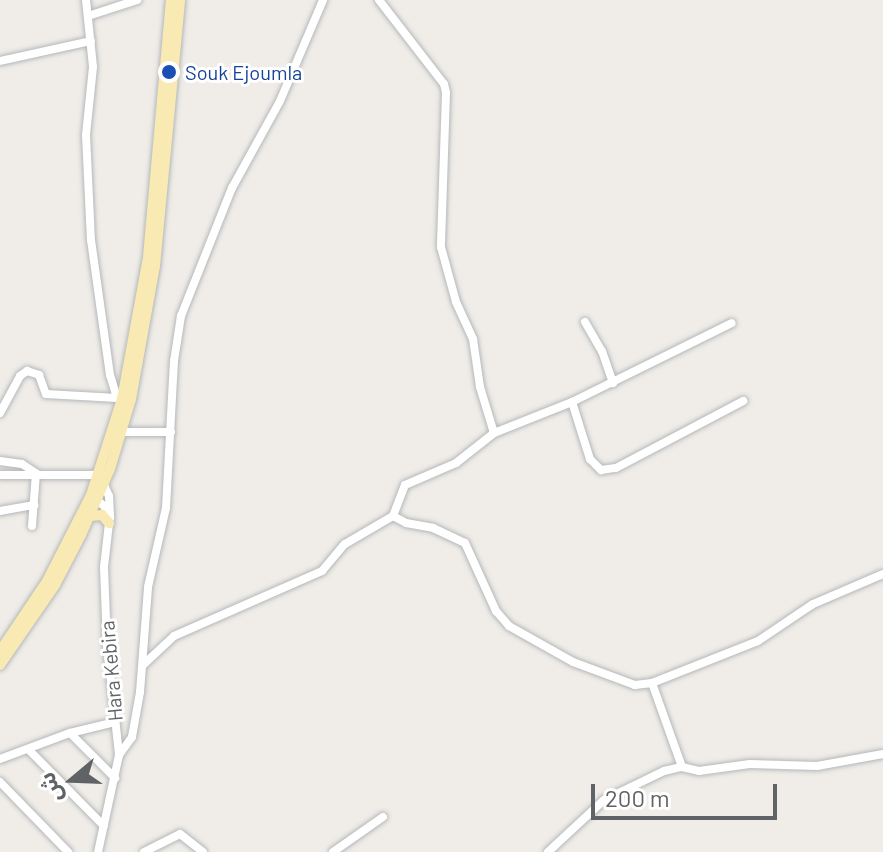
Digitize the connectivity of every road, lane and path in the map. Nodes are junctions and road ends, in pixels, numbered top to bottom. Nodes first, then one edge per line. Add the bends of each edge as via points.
1 (86, 0) edge
2 (137, 0) edge
3 (171, 0) edge
4 (180, 0) edge
5 (323, 0) edge
6 (379, 0) edge
7 (88, 16) junction
8 (91, 41) junction
9 (0, 61) edge
10 (155, 224) junction
11 (585, 322) dead end
12 (732, 323) dead end
13 (613, 383) junction
14 (124, 399) junction
15 (743, 401) dead end
16 (572, 402) junction
17 (0, 413) edge
18 (122, 432) junction
19 (171, 432) junction
20 (494, 433) junction
21 (0, 461) edge
22 (36, 473) junction
23 (0, 475) edge
24 (101, 482) junction
25 (95, 497) junction
26 (34, 505) junction
27 (0, 511) edge
28 (90, 516) junction
29 (393, 516) junction
30 (109, 523) junction
31 (32, 526) dead end
32 (883, 574) edge
33 (51, 583) junction
34 (0, 651) edge
35 (0, 665) edge
36 (143, 665) junction
37 (652, 683) junction
38 (115, 722) junction
39 (70, 733) junction
40 (30, 751) junction
41 (119, 755) junction
42 (882, 756) edge
43 (0, 759) edge
44 (682, 767) junction
45 (115, 778) junction
46 (0, 782) edge
47 (383, 817) dead end
48 (104, 826) junction
49 (68, 852) edge
50 (98, 852) edge
51 (144, 852) edge
52 (203, 852) edge
53 (333, 852) edge
54 (548, 852) edge

1 - 7 street
2 - 7 street
3 - 10 main road
4 - 10 main road
5 - 19 street via 280,101 232,188 181,316
6 - 20 street via 444,84 441,247 473,339
7 - 8 street
8 - 9 street
8 - 14 street via 86,135 90,227 104,338
10 - 14 main road via 145,332
11 - 13 street
12 - 13 street
13 - 16 street
14 - 17 street via 46,394 39,375 27,371
14 - 18 main road
14 - 24 main road
15 - 16 street via 616,468 601,470 590,459
16 - 20 street
18 - 19 street
18 - 24 main road
19 - 36 street via 166,508 148,587
20 - 29 street via 456,463 405,485
21 - 22 street via 22,464
22 - 23 street
22 - 24 street via 86,474
22 - 26 street
24 - 25 main road
24 - 30 street via 111,501
25 - 28 main road
25 - 30 street, Hara Kebira via 108,512
25 - 33 main road
26 - 27 street
26 - 31 street
28 - 30 main road via 102,515
28 - 33 main road
29 - 36 street via 345,544 322,571 174,636
29 - 37 street via 465,543 496,611 519,633 616,680
30 - 38 street, Hara Kebira via 104,579
32 - 37 street via 813,604 758,641
33 - 34 main road
33 - 35 main road
36 - 41 street via 134,730
37 - 44 street
38 - 39 street
38 - 41 street, Hara Kebira
39 - 40 street
39 - 45 street
40 - 43 street
40 - 48 street
41 - 45 street, Hara Kebira
42 - 44 street via 817,766 750,764 699,771
44 - 54 street via 604,800
45 - 48 street, Hara Kebira
46 - 49 street
47 - 53 street
48 - 50 street, Hara Kebira
51 - 52 street via 180,834

